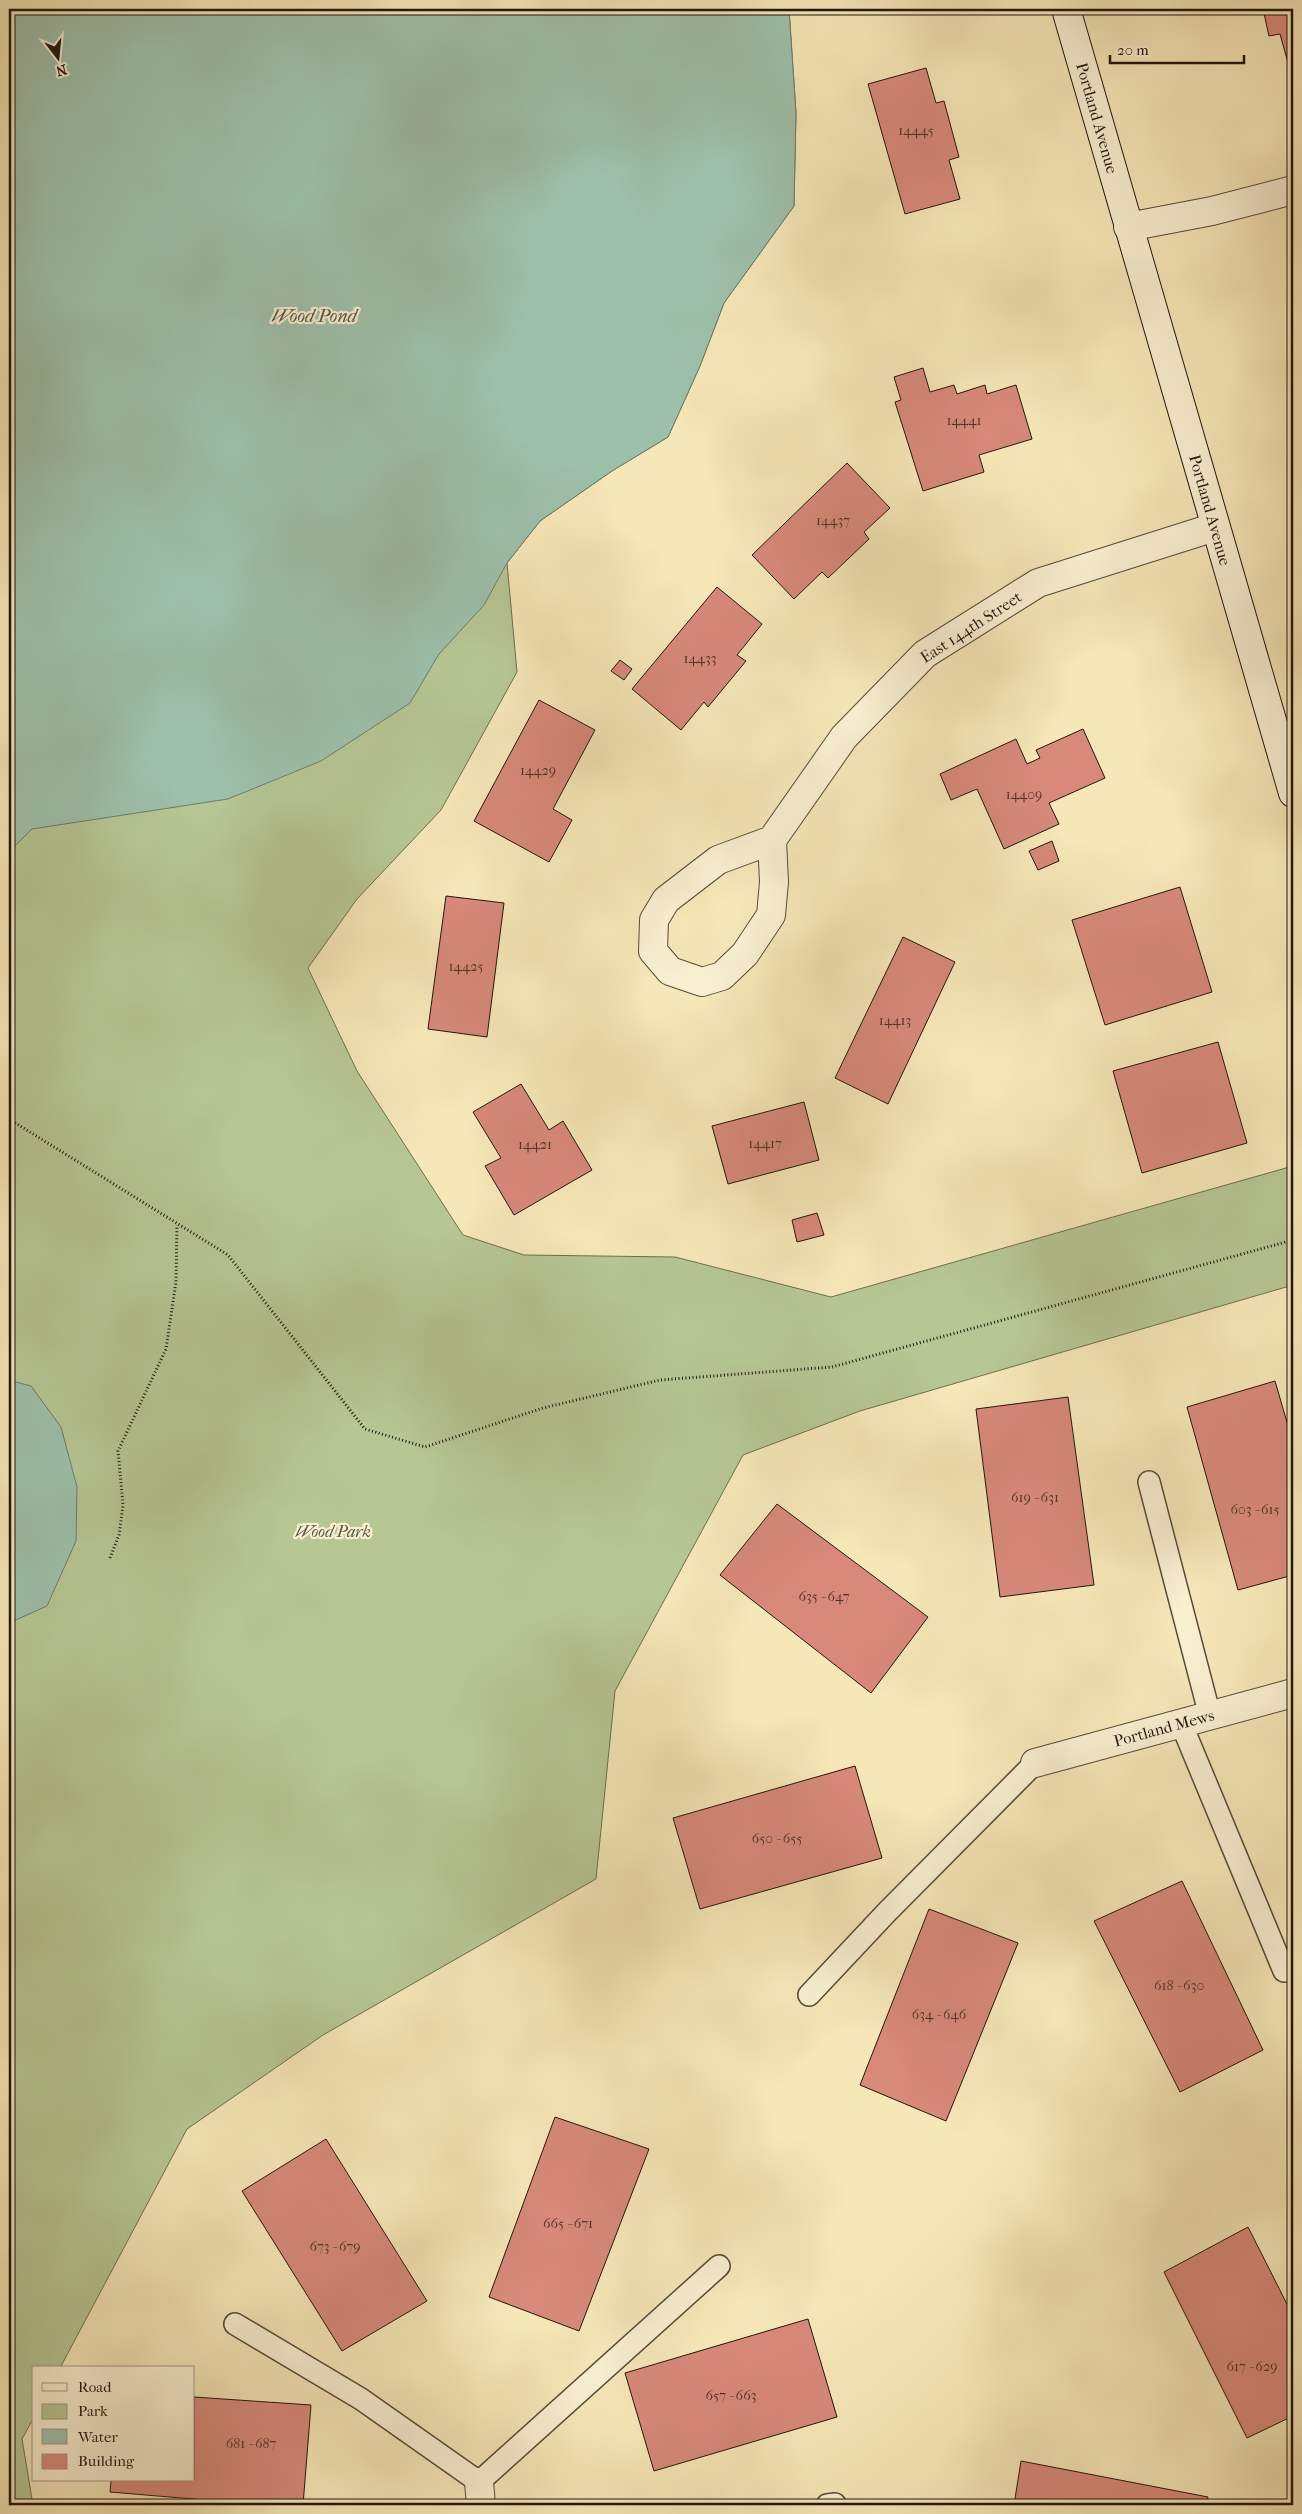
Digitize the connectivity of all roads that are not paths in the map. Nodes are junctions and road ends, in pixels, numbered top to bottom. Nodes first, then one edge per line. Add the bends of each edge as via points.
1 (1066, 9) edge
2 (1293, 190) edge
3 (1128, 227) junction
4 (1214, 527) junction
5 (1293, 794) edge
6 (772, 840) junction
7 (1149, 1482) dead end
8 (1293, 1693) edge
9 (1210, 1716) junction
10 (1181, 1723) junction
11 (1035, 1763) joint
12 (1284, 1971) dead end
13 (809, 1995) dead end
14 (719, 2266) dead end
15 (235, 2324) dead end
16 (480, 2494) edge

1 - 3 street, Portland Avenue
2 - 3 street via 1212,211
3 - 4 street, Portland Avenue
4 - 5 street, Portland Avenue
4 - 6 street, East 144th Street via 1038,583 924,654 844,737
6 - 6 street via 718,860 666,900 654,920 653,950 670,970 702,982 722,976 745,954 771,914 774,882
7 - 9 lane
8 - 9 street, Portland Mews
9 - 10 street, Portland Mews
10 - 11 street, Portland Mews
10 - 12 lane
11 - 13 lane
14 - 16 lane
15 - 16 lane via 361,2399

